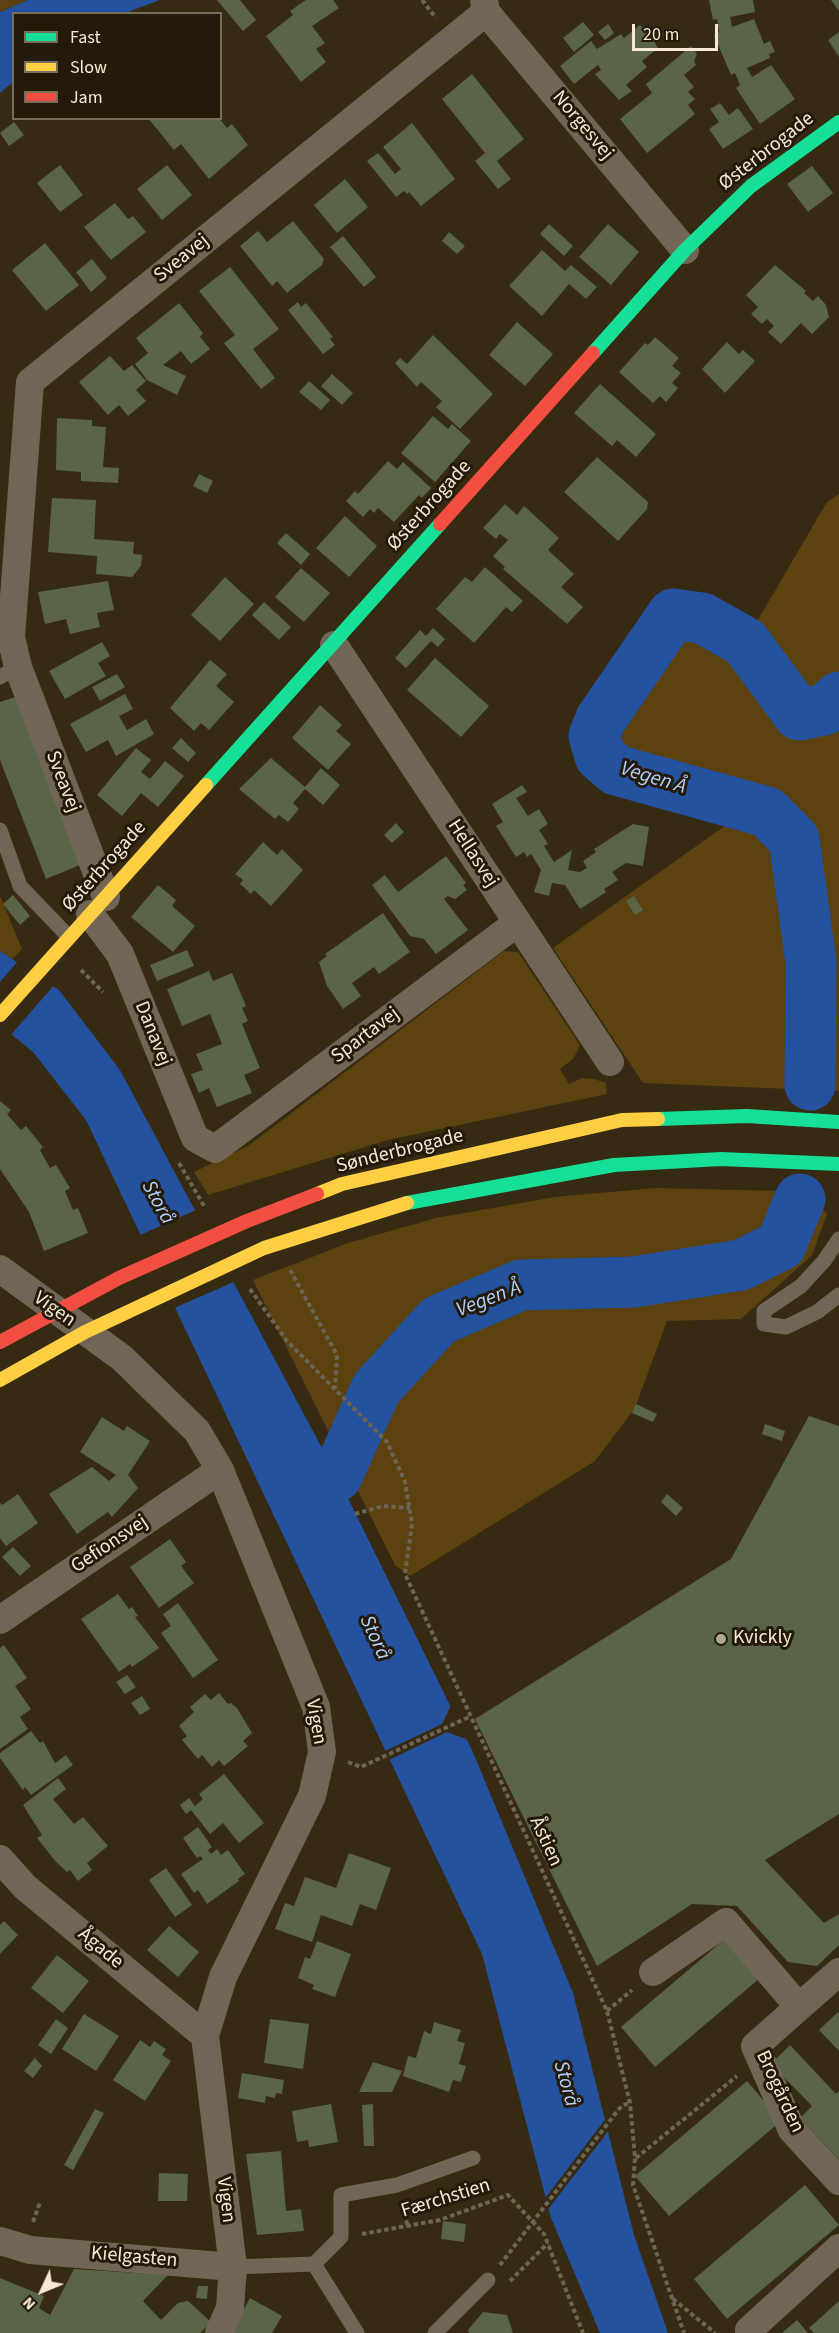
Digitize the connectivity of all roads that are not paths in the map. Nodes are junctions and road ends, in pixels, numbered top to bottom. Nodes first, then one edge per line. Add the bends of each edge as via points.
1 (485, 6) edge
2 (839, 122) edge
3 (685, 250) junction
4 (8, 577) edge
5 (334, 645) junction
6 (9, 672) edge
7 (0, 830) edge
8 (98, 905) junction
9 (517, 923) junction
10 (69, 937) junction
11 (0, 1015) edge
12 (610, 1062) dead end
13 (839, 1122) edge
14 (215, 1149) joint
15 (839, 1164) edge
16 (839, 1239) edge
17 (0, 1269) edge
18 (839, 1295) edge
19 (56, 1311) junction
20 (85, 1332) junction
21 (0, 1342) edge
22 (0, 1380) edge
23 (220, 1470) junction
24 (0, 1620) edge
25 (0, 1858) edge
26 (653, 1972) dead end
27 (839, 1972) edge
28 (799, 2007) junction
29 (205, 2036) junction
30 (474, 2158) dead end
31 (839, 2181) edge
32 (0, 2241) edge
33 (839, 2248) edge
34 (314, 2264) junction
35 (233, 2267) junction
36 (488, 2280) dead end
37 (749, 2330) dead end
38 (219, 2333) edge
39 (357, 2333) edge
40 (435, 2333) edge

1 - 3 street, Norgesvej
1 - 4 street, Sveavej via 30,382
2 - 3 street, Østerbrogade via 751,186
3 - 5 street, Østerbrogade
4 - 6 street, Sveavej
5 - 8 street, Østerbrogade
5 - 9 street, Hellasvej
6 - 8 street, Sveavej
7 - 10 lane, Østerbrogade via 20,886
8 - 10 street, Østerbrogade
8 - 14 street, Danavej via 195,1138
9 - 12 street, Hellasvej
9 - 14 street, Spartavej
10 - 11 street, Østerbrogade
13 - 19 street, Sønderbrogade via 747,1116 622,1120 342,1184 119,1278
15 - 20 street via 721,1159 614,1165 446,1195 332,1224 270,1246
16 - 18 lane via 801,1286 764,1311 764,1324 786,1327 817,1312
17 - 19 street, Vigen
19 - 20 street, Vigen
19 - 21 street, Sønderbrogade
20 - 22 street
20 - 23 street, Vigen via 122,1358 197,1431
23 - 24 street, Gefionsvej
23 - 29 street, Vigen via 316,1707 322,1752 312,1796 222,1977
25 - 29 street, Ågade via 25,1887
26 - 28 street via 726,1922
27 - 28 street, Brogården
28 - 31 street, Brogården via 755,2046 792,2130
29 - 35 street, Vigen
30 - 34 lane via 397,2185 341,2195 341,2237
32 - 35 street, Kielgasten via 30,2250
33 - 37 street
34 - 35 lane
34 - 39 lane
35 - 38 street, Vigen via 230,2308
36 - 40 lane

